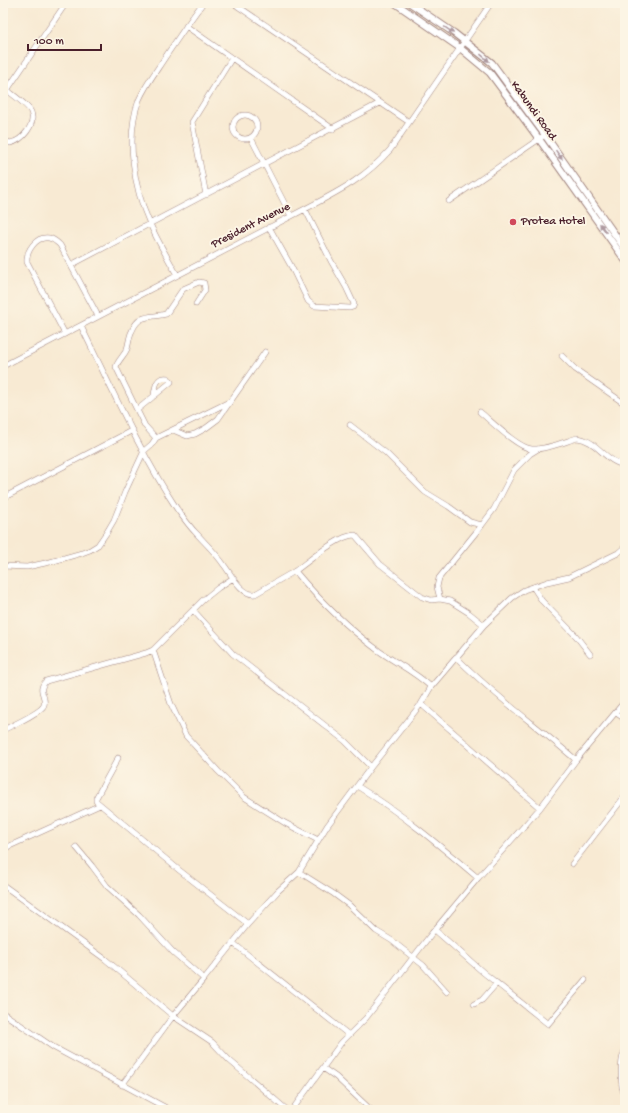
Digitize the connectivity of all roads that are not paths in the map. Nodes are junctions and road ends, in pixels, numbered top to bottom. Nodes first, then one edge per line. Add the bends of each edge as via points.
1 (66, 3) edge
2 (203, 3) edge
3 (233, 3) edge
4 (410, 3) edge
5 (491, 3) edge
6 (398, 4) edge
7 (430, 16) junction
8 (425, 24) junction
9 (186, 26) junction
10 (465, 41) junction
11 (460, 48) junction
12 (232, 58) junction
13 (7, 90) junction
14 (3, 96) edge
15 (380, 104) junction
16 (409, 122) junction
17 (333, 129) junction
18 (542, 137) junction
19 (251, 138) junction
20 (3, 140) edge
21 (265, 164) junction
22 (206, 195) junction
23 (449, 201) dead end
24 (305, 209) junction
25 (292, 216) junction
26 (150, 223) junction
27 (269, 227) junction
28 (625, 249) edge
29 (625, 260) edge
30 (71, 265) junction
31 (177, 275) junction
32 (196, 304) dead end
33 (98, 316) junction
34 (81, 326) junction
35 (65, 334) junction
36 (265, 352) dead end
37 (562, 356) dead end
38 (3, 366) edge
39 (154, 396) dead end
40 (229, 402) junction
41 (625, 404) edge
42 (137, 410) junction
43 (480, 412) dead end
44 (350, 425) dead end
45 (132, 430) junction
46 (173, 430) junction
47 (156, 438) junction
48 (538, 449) junction
49 (144, 451) junction
50 (625, 465) edge
51 (3, 498) edge
52 (482, 525) junction
53 (625, 547) edge
54 (3, 566) edge
55 (295, 571) junction
56 (233, 578) junction
57 (533, 587) junction
58 (440, 599) junction
59 (192, 610) junction
60 (484, 626) junction
61 (153, 650) junction
62 (590, 654) dead end
63 (456, 657) junction
64 (432, 687) junction
65 (625, 701) edge
66 (421, 704) junction
67 (616, 713) junction
68 (625, 719) edge
69 (3, 730) edge
70 (118, 758) dead end
71 (576, 760) junction
72 (371, 767) junction
73 (357, 786) junction
74 (625, 796) edge
75 (100, 805) junction
76 (540, 808) junction
77 (318, 840) junction
78 (76, 847) dead end
79 (3, 848) edge
80 (572, 864) dead end
81 (299, 872) junction
82 (478, 878) junction
83 (3, 885) edge
84 (248, 924) junction
85 (435, 930) junction
86 (233, 943) junction
87 (413, 957) junction
88 (204, 979) junction
89 (585, 980) dead end
90 (497, 983) junction
91 (447, 992) dead end
92 (474, 1004) dead end
93 (3, 1013) edge
94 (173, 1016) junction
95 (349, 1035) junction
96 (625, 1051) edge
97 (323, 1068) junction
98 (122, 1084) junction
99 (624, 1088) edge
100 (625, 1096) edge
101 (170, 1110) edge
102 (288, 1110) edge
103 (292, 1110) edge
104 (371, 1110) edge

1 - 13 street
2 - 9 street
3 - 15 street
4 - 7 street, Kabundi Road
5 - 10 street, President Avenue
6 - 8 street, Kabundi Road
7 - 8 street
7 -> 10 street, Kabundi Road
8 - 11 street, Kabundi Road
9 - 12 street
9 - 26 street via 150,79 134,116 133,161
10 - 11 street, President Avenue
10 -> 18 street, Kabundi Road via 492,63
11 - 16 street, President Avenue
11 - 18 street, Kabundi Road via 490,73
12 - 17 street
12 - 22 street via 192,122
13 - 14 street
13 - 20 street via 31,112 31,123 19,140 10,143
15 - 16 street
15 - 17 street
16 - 24 street, President Avenue via 390,150 373,167 351,184
17 - 21 street
18 - 23 street
18 -> 28 street, Kabundi Road
29 -> 18 street, Kabundi Road
19 - 19 street via 242,138 235,133 234,124 240,117 248,116 255,122 256,131
19 - 21 street
21 - 22 street
21 - 25 street
22 - 26 street
24 - 25 street, President Avenue
24 - 27 street via 346,287 353,307 322,308 308,301
25 - 27 street, President Avenue
26 - 30 street
26 - 31 street
27 - 31 street, President Avenue
30 - 33 street
30 - 35 street via 60,245 50,238 33,245 27,255 29,266
31 - 33 street, President Avenue
32 - 42 street via 205,290 204,284 198,282 183,289 166,314 138,320 131,331 128,348 116,368
33 - 34 street, President Avenue
34 - 35 street, President Avenue
34 - 45 street
35 - 38 street, President Avenue
36 - 40 street
37 - 41 street
39 - 42 street
40 - 46 street
40 - 46 street via 218,419 196,434 187,436
42 - 47 street via 145,426
43 - 48 street via 522,446
44 - 52 street via 386,453 425,492 470,522
45 - 49 street
45 - 51 street
46 - 47 street
47 - 49 street
48 - 50 street via 577,438 583,439 589,441 608,458
48 - 52 street via 514,470 494,509
49 - 54 street via 114,520 98,545 82,553 50,562 27,567
49 - 56 street via 194,531 224,564
52 - 58 street via 439,578 437,587
53 - 57 street via 618,553 569,576
55 - 56 street via 251,595
55 - 58 street via 336,542 355,535 380,564 422,597
55 - 64 street via 354,631
56 - 59 street
57 - 60 street via 512,598
57 - 62 street via 542,601
58 - 60 street via 460,607
59 - 61 street
59 - 72 street via 233,654 345,741
60 - 63 street
61 - 69 street via 46,681 42,688 45,702 42,708
61 - 77 street via 171,704 186,736 244,797
63 - 64 street
63 - 71 street via 497,695
64 - 66 street
65 - 67 street
66 - 72 street
66 - 76 street
67 - 68 street
67 - 71 street
70 - 75 street via 96,798
71 - 76 street
72 - 73 street
73 - 77 street
73 - 82 street via 400,814
74 - 80 street
75 - 79 street
75 - 84 street
76 - 82 street
77 - 81 street
78 - 88 street via 107,886
81 - 84 street
81 - 87 street via 349,905 376,931
82 - 85 street
83 - 94 street via 105,959
84 - 86 street
85 - 87 street
85 - 90 street
86 - 88 street
86 - 95 street
87 - 91 street
87 - 95 street via 366,1018
88 - 94 street
89 - 90 street via 548,1024
90 - 92 street via 482,1000
93 - 98 street via 53,1046
94 - 98 street
94 - 102 street via 212,1042 229,1060
95 - 97 street
96 - 99 street
97 - 103 street
97 - 104 street
98 - 101 street
99 - 100 street

